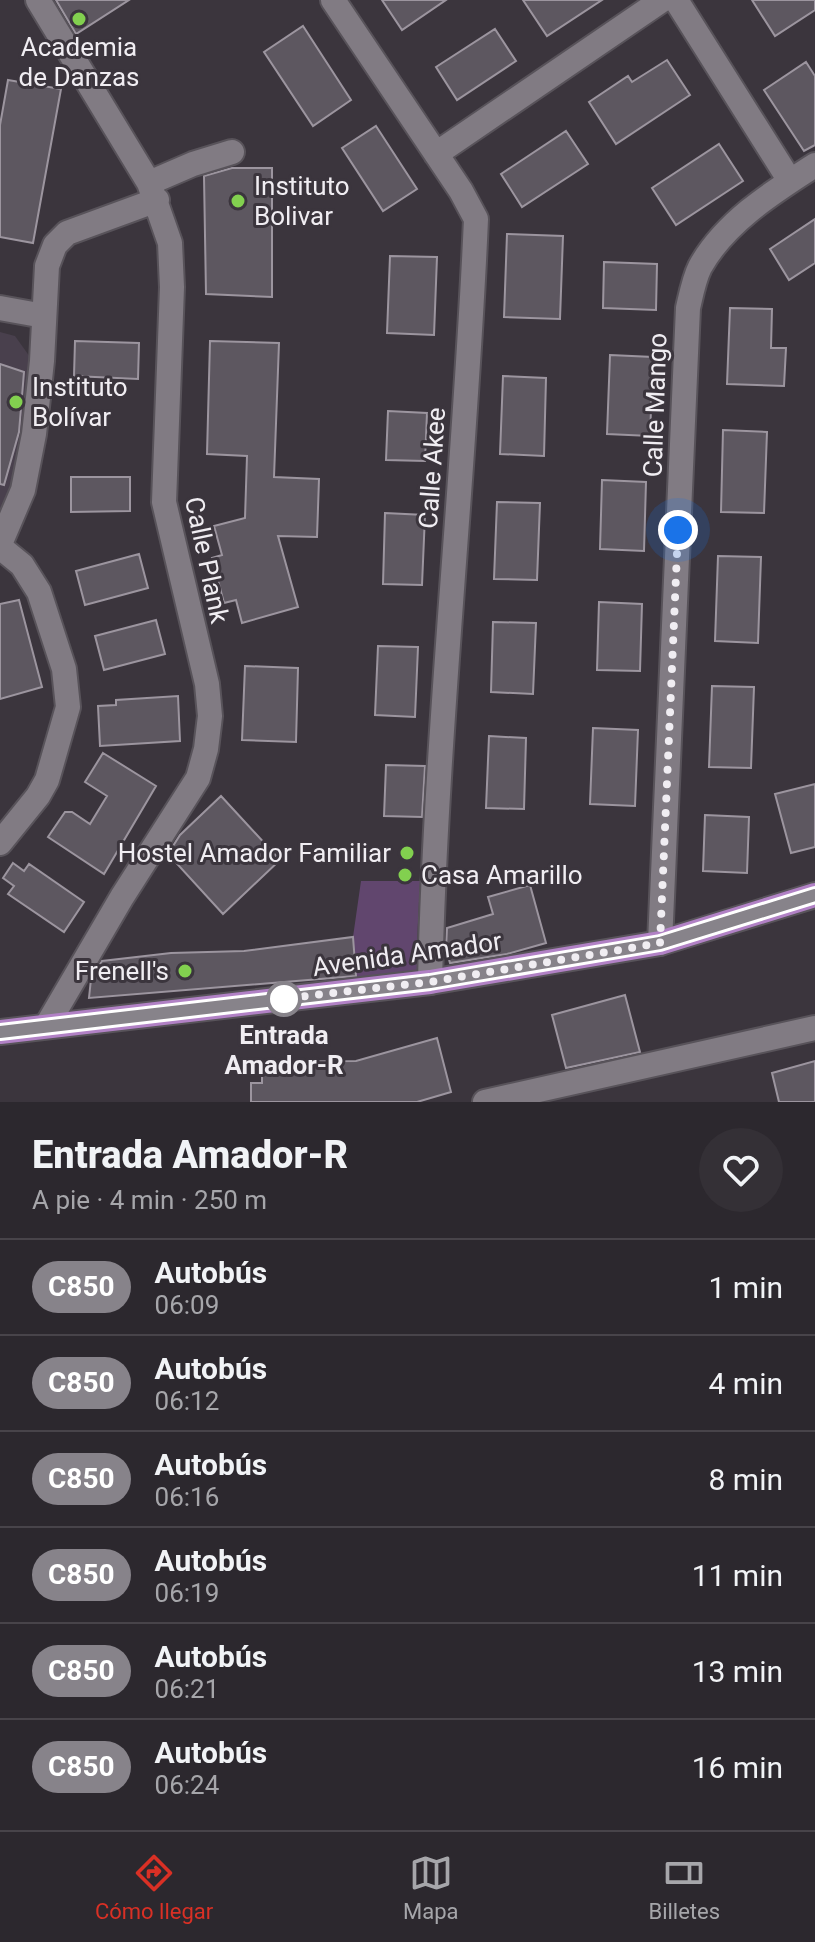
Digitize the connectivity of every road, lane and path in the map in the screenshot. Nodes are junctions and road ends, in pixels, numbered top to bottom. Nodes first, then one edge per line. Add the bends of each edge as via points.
1 (38, 0) edge
2 (333, 0) edge
3 (662, 0) edge
4 (676, 0) edge
5 (232, 152) dead end
6 (436, 154) junction
7 (815, 165) edge
8 (790, 181) junction
9 (153, 192) junction
10 (0, 308) edge
11 (44, 316) junction
12 (0, 546) edge
13 (0, 808) edge
14 (4, 839) edge
15 (815, 895) edge
16 (660, 943) junction
17 (430, 982) junction
18 (47, 1025) junction
19 (815, 1028) edge
20 (0, 1032) edge
21 (485, 1102) edge

1 - 9 street, Calle Plank
2 - 6 street, Calle Akee
3 - 6 street
4 - 8 street
5 - 9 street via 193,164
6 - 17 street, Calle Akee via 476,219
7 - 8 street, Calle Mango
8 - 16 street, Calle Mango via 717,241 699,270 688,308
9 - 11 street via 67,233 55,245 47,266
9 - 18 street, Calle Plank via 170,243 172,287 164,502 207,684 208,738 198,778
10 - 11 street
11 - 12 street via 34,434 23,490
12 - 14 street via 22,565 39,592 68,688 68,707 47,780
13 - 14 street
15 - 16 main road, Avenida Amador
16 - 17 main road, Avenida Amador
17 - 18 main road, Avenida Amador
18 - 20 main road, Avenida Amador
19 - 21 street

